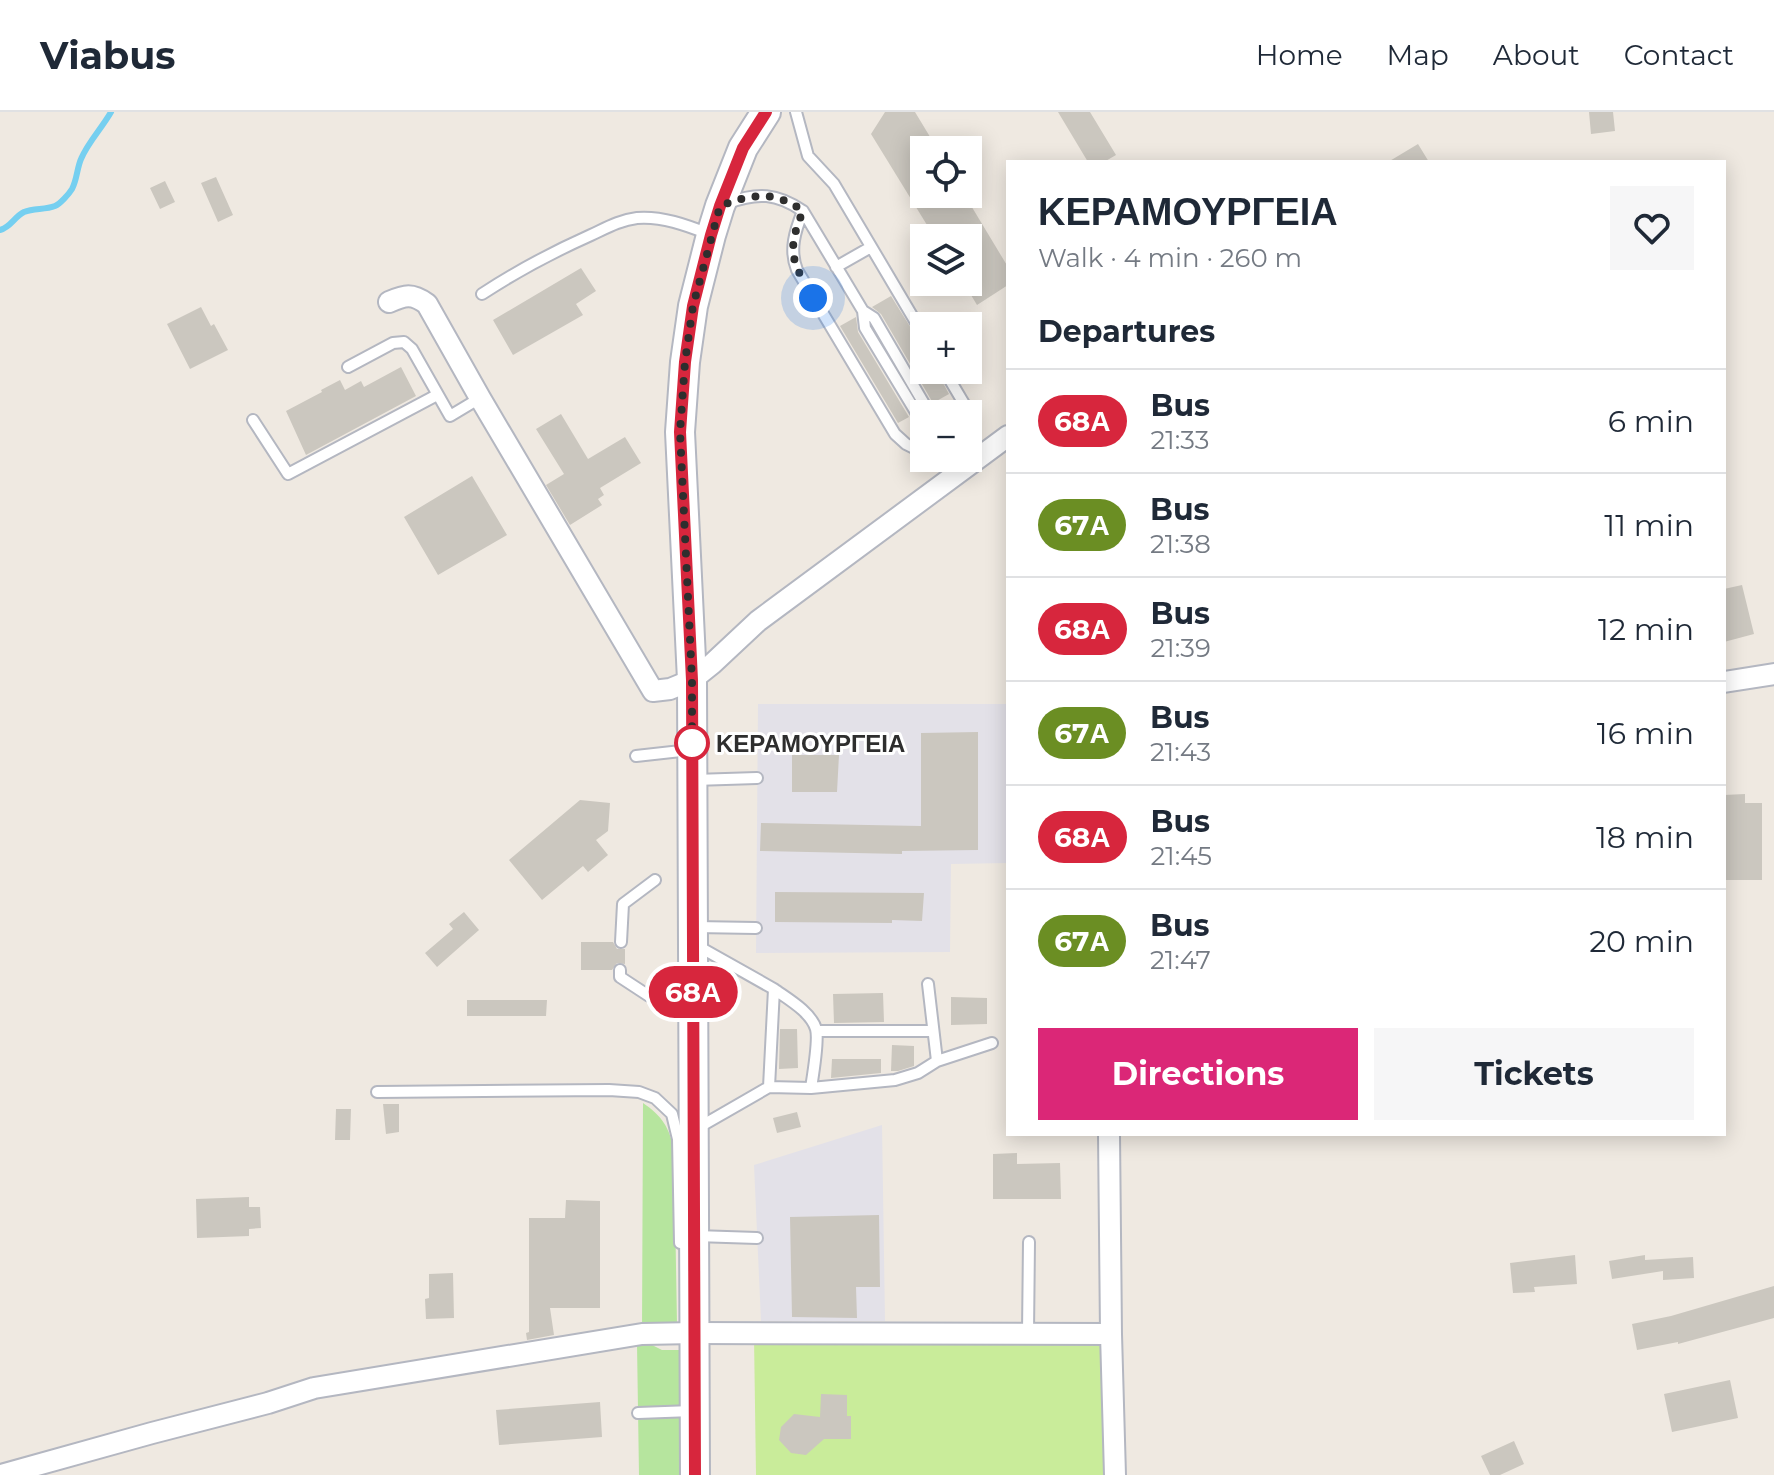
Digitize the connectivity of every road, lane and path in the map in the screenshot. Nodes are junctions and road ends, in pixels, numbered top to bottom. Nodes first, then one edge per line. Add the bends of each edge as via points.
1 (766, 112) edge
2 (796, 112) edge
3 (720, 206) junction
4 (803, 211) junction
5 (711, 235) junction
6 (871, 247) junction
7 (836, 267) junction
8 (482, 294) dead end
9 (389, 302) dead end
10 (863, 311) junction
11 (910, 312) edge
12 (348, 367) dead end
13 (437, 395) junction
14 (480, 398) junction
15 (922, 400) edge
16 (910, 402) edge
17 (253, 420) dead end
18 (1006, 437) edge
19 (910, 445) edge
20 (1774, 674) edge
21 (692, 680) junction
22 (1726, 682) edge
23 (692, 749) junction
24 (636, 756) dead end
25 (757, 778) dead end
26 (692, 780) junction
27 (655, 880) dead end
28 (756, 928) dead end
29 (693, 935) junction
30 (621, 942) dead end
31 (620, 970) dead end
32 (928, 984) dead end
33 (774, 989) junction
34 (649, 996) dead end
35 (817, 1031) junction
36 (933, 1031) junction
37 (992, 1043) dead end
38 (937, 1061) junction
39 (769, 1087) junction
40 (811, 1088) junction
41 (377, 1092) dead end
42 (694, 1130) junction
43 (1109, 1136) edge
44 (757, 1238) dead end
45 (1029, 1242) dead end
46 (688, 1247) junction
47 (687, 1328) junction
48 (1028, 1333) junction
49 (1111, 1334) junction
50 (695, 1410) junction
51 (638, 1413) dead end
52 (1, 1475) edge
53 (695, 1475) edge
54 (1115, 1475) edge

1 - 3 street via 743,148
2 - 6 lane via 808,156 834,184
3 - 4 lane via 763,195 789,201
3 - 5 street
4 - 7 lane
4 - 19 lane via 792,250 797,270 895,434
5 - 8 lane via 681,222 617,222
5 - 21 street via 693,306 680,432
6 - 7 lane
6 - 11 lane
7 - 10 lane
9 - 14 street via 403,296 427,304
10 - 15 lane via 874,318
10 - 16 lane via 865,328
12 - 13 lane via 404,342
13 - 14 lane via 450,416
13 - 17 lane via 288,474
14 - 21 street via 653,691
18 - 21 street via 758,621
20 - 22 street
21 - 23 street
23 - 24 lane
23 - 26 street
25 - 26 lane
26 - 29 street
27 - 30 lane via 623,904
28 - 29 lane
29 - 33 lane
29 - 42 street
31 - 34 lane via 620,977
32 - 36 lane
33 - 35 lane via 811,1019
33 - 39 lane
35 - 36 lane
35 - 40 lane
36 - 38 lane
37 - 38 lane
38 - 40 lane via 895,1080
39 - 40 lane
39 - 42 lane
41 - 46 lane via 609,1090 655,1098 672,1114 678,1139
42 - 46 street
43 - 49 street
44 - 46 lane
45 - 48 lane
46 - 47 street
47 - 48 street
47 - 50 street
47 - 52 street via 314,1388
48 - 49 street
49 - 54 street
50 - 51 lane
50 - 53 street

